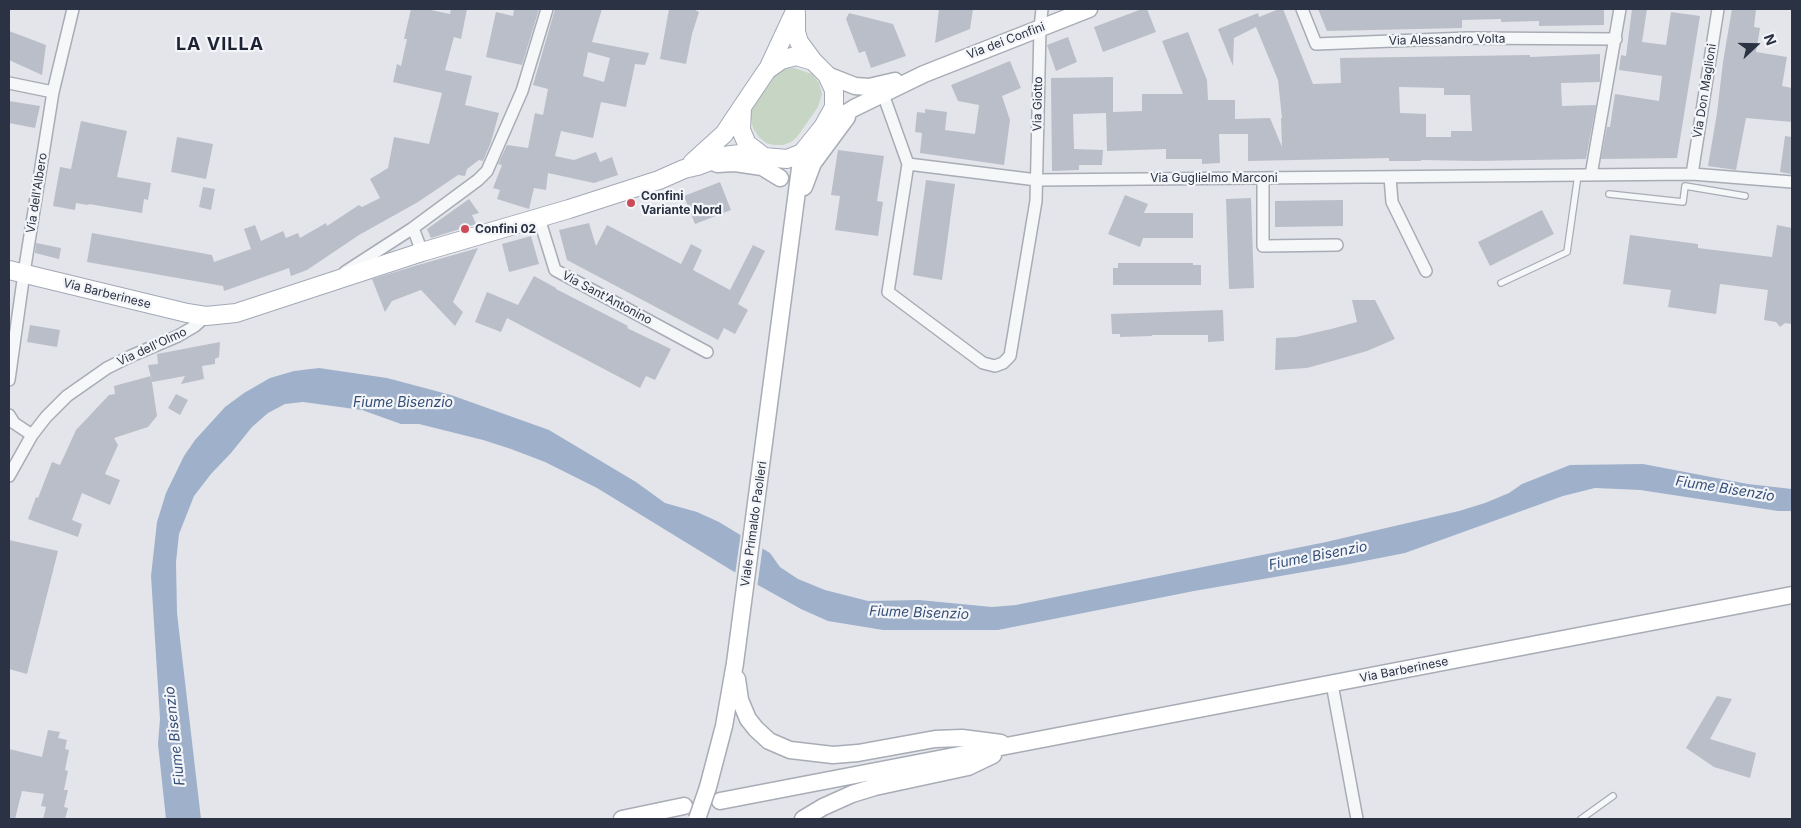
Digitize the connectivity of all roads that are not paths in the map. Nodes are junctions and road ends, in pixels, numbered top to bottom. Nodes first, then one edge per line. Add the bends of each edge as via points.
1 (73, 9) edge
2 (547, 9) edge
3 (1042, 9) edge
4 (1089, 9) edge
5 (1302, 9) edge
6 (1620, 9) edge
7 (1718, 9) edge
8 (796, 10) edge
9 (1040, 28) junction
10 (1616, 39) junction
11 (813, 61) junction
12 (767, 70) junction
13 (924, 74) junction
14 (827, 75) junction
15 (9, 84) edge
16 (53, 92) junction
17 (883, 94) junction
18 (742, 107) junction
19 (854, 108) junction
20 (823, 128) junction
21 (802, 153) junction
22 (759, 154) junction
23 (908, 164) junction
24 (691, 168) junction
25 (1692, 174) junction
26 (1578, 175) junction
27 (1591, 175) junction
28 (1390, 177) junction
29 (780, 178) junction
30 (1263, 178) junction
31 (1037, 180) junction
32 (1792, 182) edge
33 (1609, 194) dead end
34 (1745, 196) dead end
35 (539, 218) junction
36 (793, 226) junction
37 (413, 228) junction
38 (1337, 245) dead end
39 (422, 252) junction
40 (16, 271) edge
41 (1426, 271) dead end
42 (1501, 283) dead end
43 (328, 284) junction
44 (206, 316) junction
45 (707, 352) dead end
46 (9, 380) edge
47 (9, 415) edge
48 (32, 435) junction
49 (9, 476) edge
50 (1792, 595) edge
51 (735, 663) junction
52 (1332, 684) junction
53 (1016, 745) junction
54 (1613, 796) dead end
55 (720, 800) dead end
56 (684, 806) dead end
57 (622, 819) edge
58 (697, 819) edge
59 (803, 819) edge
60 (1357, 819) edge
61 (1581, 819) edge

1 - 16 street, Via dell'Albero
2 - 37 street via 522,91 487,171
3 - 9 street, Via Giotto
4 - 9 main road, Via dei Confini
5 - 10 street, Via Alessandro Volta via 1316,44 1468,38
6 - 10 street
7 - 25 street, Via Don Maglioni
8 - 11 main road, Via dei Confini via 799,42
8 - 12 main road
9 - 13 main road, Via dei Confini
9 - 31 street, Via Giotto
10 - 27 street
11 - 12 main road via 788,57
11 - 14 main road, Via dei Confini
12 - 18 main road
13 - 14 main road, Via dei Confini via 869,87 855,86
13 - 17 main road, Via dei Confini
14 - 20 main road, Via dei Confini via 835,99
15 - 16 street
16 - 40 street, Via dell'Albero
17 - 19 main road, Via dei Confini
17 - 23 street
18 - 22 main road via 741,130 748,144
18 - 24 main road via 724,134
19 - 20 main road, Via dei Confini
19 - 36 main road via 813,163
20 - 21 main road, Via dei Confini
21 - 22 main road via 787,159
21 - 36 main road, Viale Primaldo Paolieri
22 - 24 main road via 724,156
22 - 29 main road, Viale Primaldo Paolieri
23 - 31 street, Via Guglielmo Marconi
23 - 31 street, Via Giotto via 888,292 984,363 995,366 1010,356
24 - 29 main road via 744,164 762,167
24 - 35 main road
25 - 27 street, Via Guglielmo Marconi
25 - 32 street, Via Guglielmo Marconi
26 - 27 street, Via Guglielmo Marconi
26 - 28 street, Via Guglielmo Marconi
26 - 42 lane via 1566,252
28 - 30 street, Via Guglielmo Marconi
28 - 41 street via 1392,202
29 - 36 main road, Viale Primaldo Paolieri via 789,197
30 - 31 street, Via Guglielmo Marconi
30 - 38 street via 1263,246
33 - 34 lane via 1683,202 1685,186
35 - 39 main road
35 - 45 street, Via Sant'Antonino via 555,270
36 - 51 main road, Viale Primaldo Paolieri
37 - 39 street
37 - 43 street
39 - 43 main road
40 - 44 main road, Via Barberinese
40 - 46 street, Via dell'Albero
43 - 44 main road via 246,311
44 - 48 street, Via dell'Olmo via 178,336 130,356 88,380 60,403
47 - 48 street via 14,423
48 - 49 street, Via dell'Olmo
50 - 52 main road, Via Barberinese
51 - 53 main road via 740,700 748,719 762,735 790,750 833,755 953,738
51 - 58 main road, Viale Primaldo Paolieri, bridge via 724,726
52 - 53 main road, Via Barberinese
52 - 60 street
53 - 55 main road
53 - 59 main road via 968,767 852,794
54 - 61 lane
56 - 57 main road

